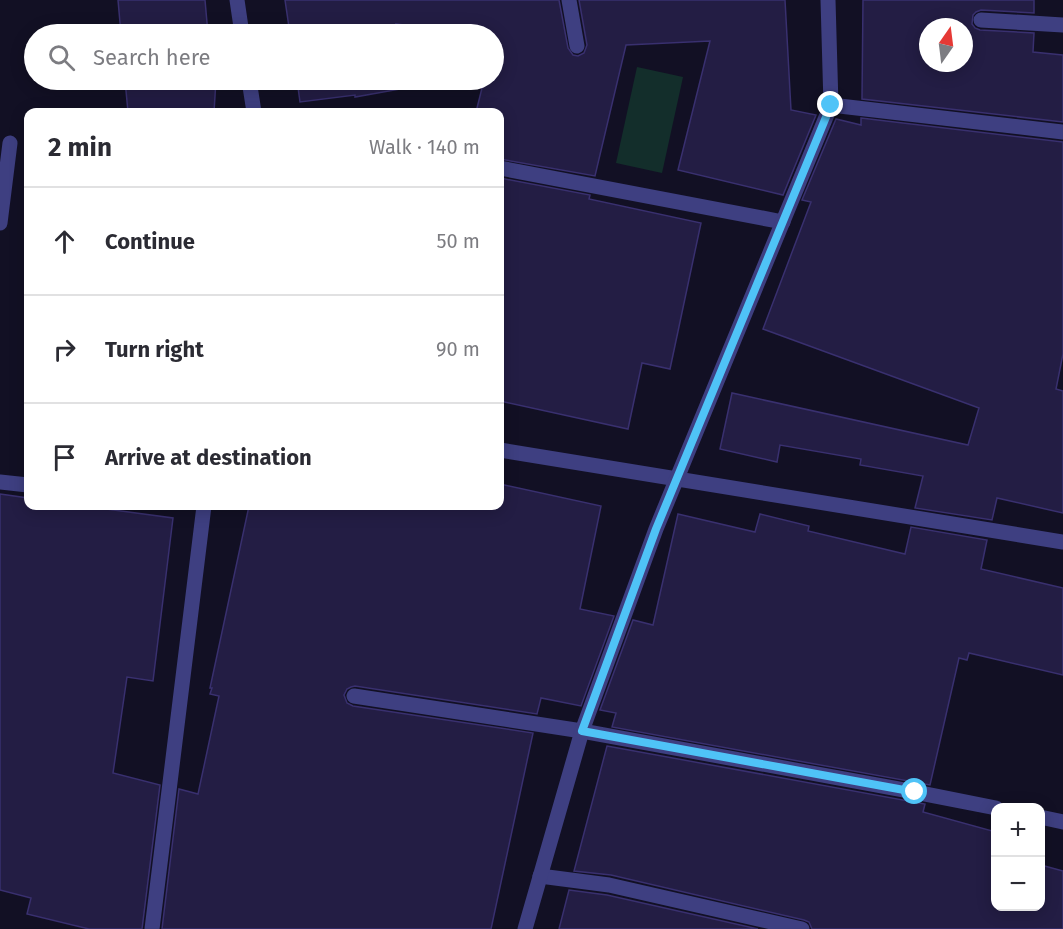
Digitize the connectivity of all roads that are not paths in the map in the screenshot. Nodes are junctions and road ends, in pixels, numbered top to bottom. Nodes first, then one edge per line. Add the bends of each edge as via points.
1 (237, 0) edge
2 (569, 0) edge
3 (828, 0) edge
4 (981, 20) dead end
5 (241, 24) edge
6 (1063, 25) edge
7 (577, 46) dead end
8 (251, 90) edge
9 (831, 105) junction
10 (253, 108) edge
11 (1063, 132) edge
12 (10, 143) dead end
13 (504, 169) edge
14 (783, 222) junction
15 (0, 223) edge
16 (504, 451) edge
17 (676, 479) junction
18 (0, 482) edge
19 (24, 485) edge
20 (204, 510) edge
21 (1063, 542) edge
22 (354, 696) dead end
23 (582, 731) junction
24 (991, 807) edge
25 (1045, 819) edge
26 (1063, 822) edge
27 (540, 876) junction
28 (152, 929) edge
29 (525, 929) edge
30 (802, 929) edge

1 - 5 street
2 - 7 street
3 - 9 street
4 - 6 street
8 - 10 street
9 - 11 street
9 - 14 street
12 - 15 street
13 - 14 street
14 - 17 street
16 - 17 street
17 - 21 street
17 - 23 street
18 - 19 street
20 - 28 street
22 - 23 street
23 - 24 street
23 - 27 street
25 - 26 street
27 - 29 street
27 - 30 street via 609,885

